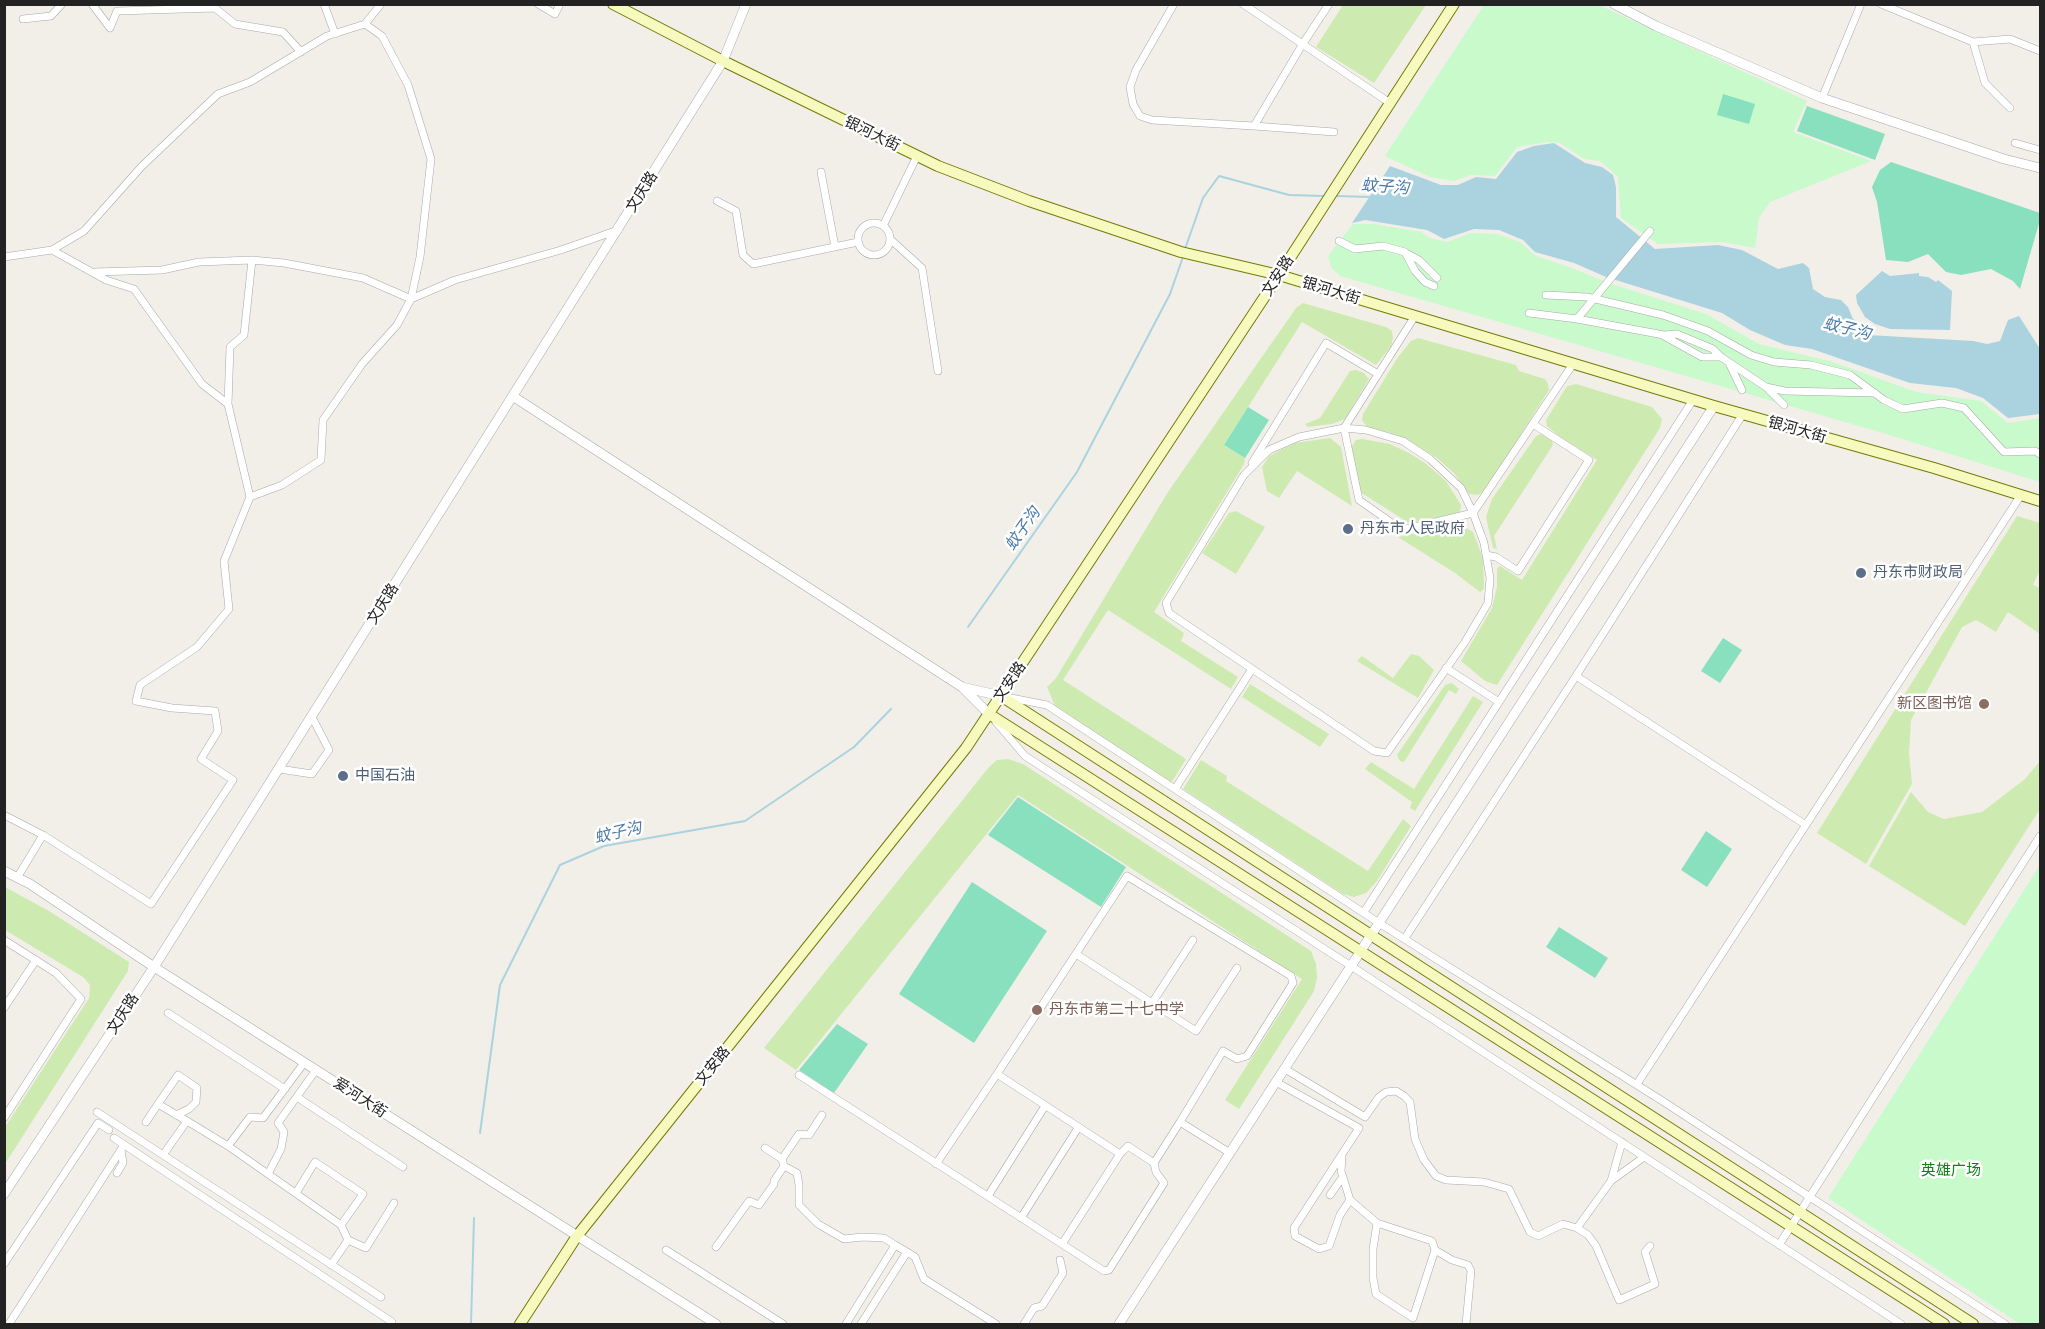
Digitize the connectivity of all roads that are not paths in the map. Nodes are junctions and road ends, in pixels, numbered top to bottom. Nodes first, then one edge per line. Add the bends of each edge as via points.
1 (62, 4) edge
2 (92, 4) edge
3 (324, 4) edge
4 (381, 4) edge
5 (538, 4) edge
6 (560, 4) edge
7 (613, 4) edge
8 (746, 4) edge
9 (1174, 4) edge
10 (1243, 4) edge
11 (1329, 4) edge
12 (1454, 4) edge
13 (1614, 4) edge
14 (1861, 4) edge
15 (1881, 4) edge
16 (122, 8) edge
17 (23, 19) dead end
18 (365, 24) junction
19 (335, 34) junction
20 (1973, 42) junction
21 (1302, 45) junction
22 (2040, 51) edge
23 (301, 52) junction
24 (723, 62) junction
25 (1822, 98) junction
26 (1390, 103) junction
27 (2010, 108) dead end
28 (1254, 126) junction
29 (1334, 132) dead end
30 (2015, 143) dead end
31 (2040, 150) edge
32 (917, 156) junction
33 (2040, 168) edge
34 (821, 172) dead end
35 (717, 201) dead end
36 (883, 226) junction
37 (618, 231) junction
38 (1650, 231) dead end
39 (890, 239) junction
40 (1340, 241) dead end
41 (858, 242) junction
42 (835, 247) junction
43 (52, 250) junction
44 (1405, 252) junction
45 (4, 257) edge
46 (252, 260) junction
47 (92, 273) junction
48 (1279, 275) junction
49 (1546, 294) dead end
50 (1593, 298) junction
51 (411, 299) junction
52 (1529, 313) dead end
53 (1415, 316) junction
54 (1577, 319) junction
55 (1662, 334) junction
56 (1721, 357) junction
57 (1729, 362) junction
58 (1573, 364) junction
59 (938, 371) dead end
60 (1378, 374) junction
61 (1766, 387) junction
62 (1742, 390) dead end
63 (1875, 393) junction
64 (514, 397) junction
65 (1694, 400) junction
66 (228, 404) junction
67 (1784, 405) dead end
68 (1714, 406) junction
69 (1743, 414) junction
70 (1533, 424) junction
71 (1344, 428) junction
72 (2040, 454) edge
73 (1244, 476) junction
74 (2020, 495) junction
75 (250, 497) junction
76 (2040, 501) edge
77 (1473, 513) junction
78 (1486, 555) junction
79 (1446, 668) junction
80 (1252, 669) junction
81 (1576, 676) junction
82 (962, 687) junction
83 (1001, 696) junction
84 (1499, 702) junction
85 (989, 714) junction
86 (312, 717) junction
87 (279, 769) junction
88 (1175, 789) junction
89 (4, 815) edge
90 (1806, 825) junction
91 (43, 835) junction
92 (2040, 836) edge
93 (4, 871) edge
94 (17, 878) junction
95 (1364, 912) junction
96 (1379, 923) junction
97 (1371, 935) junction
98 (1405, 938) junction
99 (4, 940) edge
100 (1193, 940) dead end
101 (1361, 951) junction
102 (1076, 954) junction
103 (36, 960) junction
104 (1351, 966) junction
105 (154, 967) junction
106 (1237, 968) dead end
107 (1152, 1003) junction
108 (4, 1008) edge
109 (168, 1013) dead end
110 (304, 1063) junction
111 (1285, 1069) junction
112 (316, 1070) junction
113 (997, 1074) junction
114 (799, 1076) dead end
115 (1276, 1082) junction
116 (1637, 1084) junction
117 (285, 1089) junction
118 (297, 1097) junction
119 (158, 1104) junction
120 (1045, 1106) junction
121 (97, 1112) dead end
122 (177, 1115) junction
123 (822, 1115) dead end
124 (1365, 1117) junction
125 (4, 1118) edge
126 (186, 1121) junction
127 (146, 1122) dead end
128 (1180, 1122) junction
129 (1078, 1128) junction
130 (1359, 1128) junction
131 (109, 1130) dead end
132 (114, 1138) dead end
133 (1622, 1142) junction
134 (228, 1146) junction
135 (122, 1147) junction
136 (765, 1148) dead end
137 (1230, 1153) junction
138 (1120, 1154) junction
139 (1342, 1154) junction
140 (163, 1155) junction
141 (1644, 1157) junction
142 (783, 1162) junction
143 (1155, 1163) junction
144 (936, 1164) junction
145 (403, 1167) dead end
146 (117, 1173) dead end
147 (268, 1174) junction
148 (1342, 1178) junction
149 (1611, 1180) junction
150 (296, 1193) junction
151 (4, 1194) edge
152 (1330, 1195) dead end
153 (1811, 1196) junction
154 (988, 1197) junction
155 (1350, 1200) junction
156 (394, 1203) dead end
157 (1800, 1213) junction
158 (1021, 1218) junction
159 (1377, 1223) junction
160 (341, 1225) junction
161 (1791, 1227) junction
162 (1577, 1228) junction
163 (577, 1236) junction
164 (348, 1240) junction
165 (1062, 1244) junction
166 (895, 1245) junction
167 (1779, 1245) junction
168 (1650, 1246) dead end
169 (716, 1247) dead end
170 (666, 1250) dead end
171 (1435, 1250) junction
172 (906, 1252) junction
173 (1060, 1260) dead end
174 (4, 1264) edge
175 (331, 1265) junction
176 (381, 1297) dead end
177 (9, 1324) edge
178 (392, 1324) edge
179 (520, 1324) edge
180 (716, 1324) edge
181 (783, 1324) edge
182 (846, 1324) edge
183 (861, 1324) edge
184 (996, 1324) edge
185 (1024, 1324) edge
186 (1119, 1324) edge
187 (1466, 1324) edge
188 (1901, 1324) edge
189 (1944, 1324) edge
190 (1973, 1324) edge
191 (2005, 1324) edge

1 - 17 street via 51,16
2 - 16 street via 110,28
3 - 19 street
4 - 18 street
5 - 6 street via 555,14
7 - 24 main road, 银河大街
8 - 24 street, 文庆路
9 - 28 street via 1130,87 1140,116
10 - 21 street
11 - 21 street
12 - 26 main road, 文安路
13 - 25 street
14 - 25 street
15 - 20 street
16 - 23 street via 215,8 235,24 283,32
18 - 19 street
18 - 51 street via 382,36 408,85 431,159
19 - 23 street
20 - 22 street via 2010,39
20 - 27 street via 1985,83
21 - 26 street
21 - 28 street
23 - 43 street via 250,82 218,94 142,166 84,231
24 - 32 main road, 银河大街
24 - 37 street, 文庆路
25 - 33 street
26 - 48 main road, 文安路
28 - 29 street
30 - 31 street
32 - 36 street
32 - 48 main road, 银河大街 via 1029,201 1184,253
34 - 42 street
35 - 42 street via 736,211 743,255 753,264
36 - 39 street
36 - 41 street via 873,223 863,228
37 - 51 street via 455,280
37 - 64 street, 文庆路
38 - 50 street
39 - 41 street via 887,249 878,255 864,251
39 - 59 street via 922,268
40 - 44 street via 1355,249 1383,246
41 - 42 street
43 - 45 street
43 - 47 street
44 - 44 street via 1425,282 1435,282 1419,260
46 - 47 street
46 - 51 street via 363,278
46 - 66 street via 243,335 230,347
47 - 66 street via 134,289 202,384
48 - 53 main road, 银河大街
48 - 83 main road, 文安路
49 - 50 street
50 - 54 street
50 - 63 street via 1686,323 1774,362 1811,365 1850,375
51 - 75 street via 397,325 362,364 323,420 321,460 282,484
52 - 54 street
53 - 58 main road, 银河大街
53 - 60 street
54 - 55 street
55 - 56 street via 1702,357
55 - 56 street via 1677,334 1713,349
56 - 57 street
57 - 61 street
57 - 62 street
58 - 65 main road, 银河大街
58 - 70 street
60 - 71 street
60 - 73 street via 1326,343
61 - 63 street
61 - 67 street
63 - 72 street via 1903,409 1942,403 1964,408 2004,452 2035,450
64 - 82 street
64 - 86 street, 文庆路
65 - 68 main road, 银河大街
65 - 84 street
66 - 75 street
68 - 69 main road, 银河大街
68 - 96 street
69 - 74 main road, 银河大街
69 - 81 street
70 - 77 street
70 - 78 street via 1589,460 1518,571
71 - 73 street via 1299,437 1269,450
71 - 77 street via 1403,441 1430,459 1461,488
71 - 77 street via 1359,500 1402,530
73 - 80 street via 1166,603 1169,613
74 - 76 main road, 银河大街
74 - 90 street
75 - 91 street via 224,561 229,609 197,647 140,685 136,701 215,711 218,731 201,759 233,780 151,904
77 - 78 street
78 - 79 street via 1491,578 1488,603
79 - 80 street via 1387,753 1374,751
79 - 84 street
80 - 88 street
81 - 90 street
81 - 98 street
82 - 83 street
82 - 85 street
83 - 85 main road, 文安路
83 - 88 street via 1047,705
83 - 97 main road
84 - 95 street
85 - 101 main road
85 - 104 street via 1025,756
85 - 163 main road, 文安路 via 966,748
86 - 87 street, 文庆路
86 - 87 street via 328,750 312,774
87 - 105 street, 文庆路
88 - 95 street
89 - 91 street
90 - 116 street
91 - 94 street
92 - 153 street
93 - 94 street, 爱河大街
94 - 105 street, 爱河大街
95 - 96 street
96 - 97 street
96 - 98 street
97 - 101 street
97 - 157 main road
98 - 116 street
99 - 103 street
100 - 107 street
101 - 104 street
101 - 161 main road
102 - 107 street
102 - 113 street
102 - 128 street via 1127,876 1291,976 1293,983 1247,1056 1237,1059 1224,1051
103 - 108 street
103 - 125 street via 56,973 81,999
104 - 111 street
104 - 133 street
105 - 110 street, 爱河大街
105 - 151 street, 文庆路
106 - 107 street via 1196,1031
109 - 117 street
110 - 112 street, 爱河大街
110 - 117 street
111 - 115 street
111 - 124 street
112 - 118 street
112 - 163 street, 爱河大街
113 - 120 street
113 - 144 street
114 - 144 street
115 - 130 street
115 - 137 street
116 - 153 street
117 - 134 street via 263,1118 250,1117
118 - 145 street
118 - 147 street via 278,1123 284,1132
119 - 122 street
119 - 122 street via 178,1075 197,1088 196,1102
119 - 127 street
120 - 129 street
120 - 154 street
121 - 140 street
122 - 126 street
123 - 142 street via 809,1135 799,1134
124 - 130 street
124 - 162 street via 1379,1097 1396,1091 1410,1102 1415,1139 1436,1176 1509,1189 1530,1232 1538,1236 1563,1224
126 - 134 street
126 - 140 street
128 - 137 street
128 - 143 street
129 - 138 street
129 - 158 street
130 - 139 street
131 - 174 street via 98,1123
132 - 135 street
133 - 141 street
133 - 149 street
134 - 147 street
135 - 146 street via 123,1163
135 - 177 street
135 - 178 street
136 - 142 street
137 - 186 street
138 - 143 street via 1128,1146
138 - 165 street
139 - 148 street
139 - 155 street via 1294,1228 1295,1236 1319,1250 1329,1246
140 - 175 street
141 - 149 street
141 - 167 street
142 - 166 street via 797,1173 799,1205 818,1224 844,1239 884,1238
142 - 169 street via 759,1205 749,1201
143 - 165 street via 1164,1183 1109,1270 1104,1271
144 - 154 street
147 - 150 street
148 - 152 street
148 - 155 street
149 - 162 street
150 - 160 street
150 - 160 street via 315,1162 363,1194
153 - 157 street
153 - 191 street
154 - 158 street
155 - 159 street
156 - 164 street via 366,1248
157 - 161 street
157 - 190 main road
158 - 165 street
159 - 171 street via 1432,1241
159 - 171 street via 1373,1249 1376,1294 1413,1318
160 - 164 street
161 - 167 street
161 - 189 main road
162 - 168 street via 1596,1246 1618,1300 1655,1284 1645,1252
163 - 179 main road, 文安路
163 - 180 street, 爱河大街
164 - 175 street
166 - 172 street
166 - 182 street
167 - 188 street
170 - 181 street
171 - 187 street via 1468,1265 1471,1271
172 - 183 street
172 - 184 street via 915,1257 924,1279
173 - 185 street via 1063,1272 1042,1306 1034,1308
175 - 176 street

